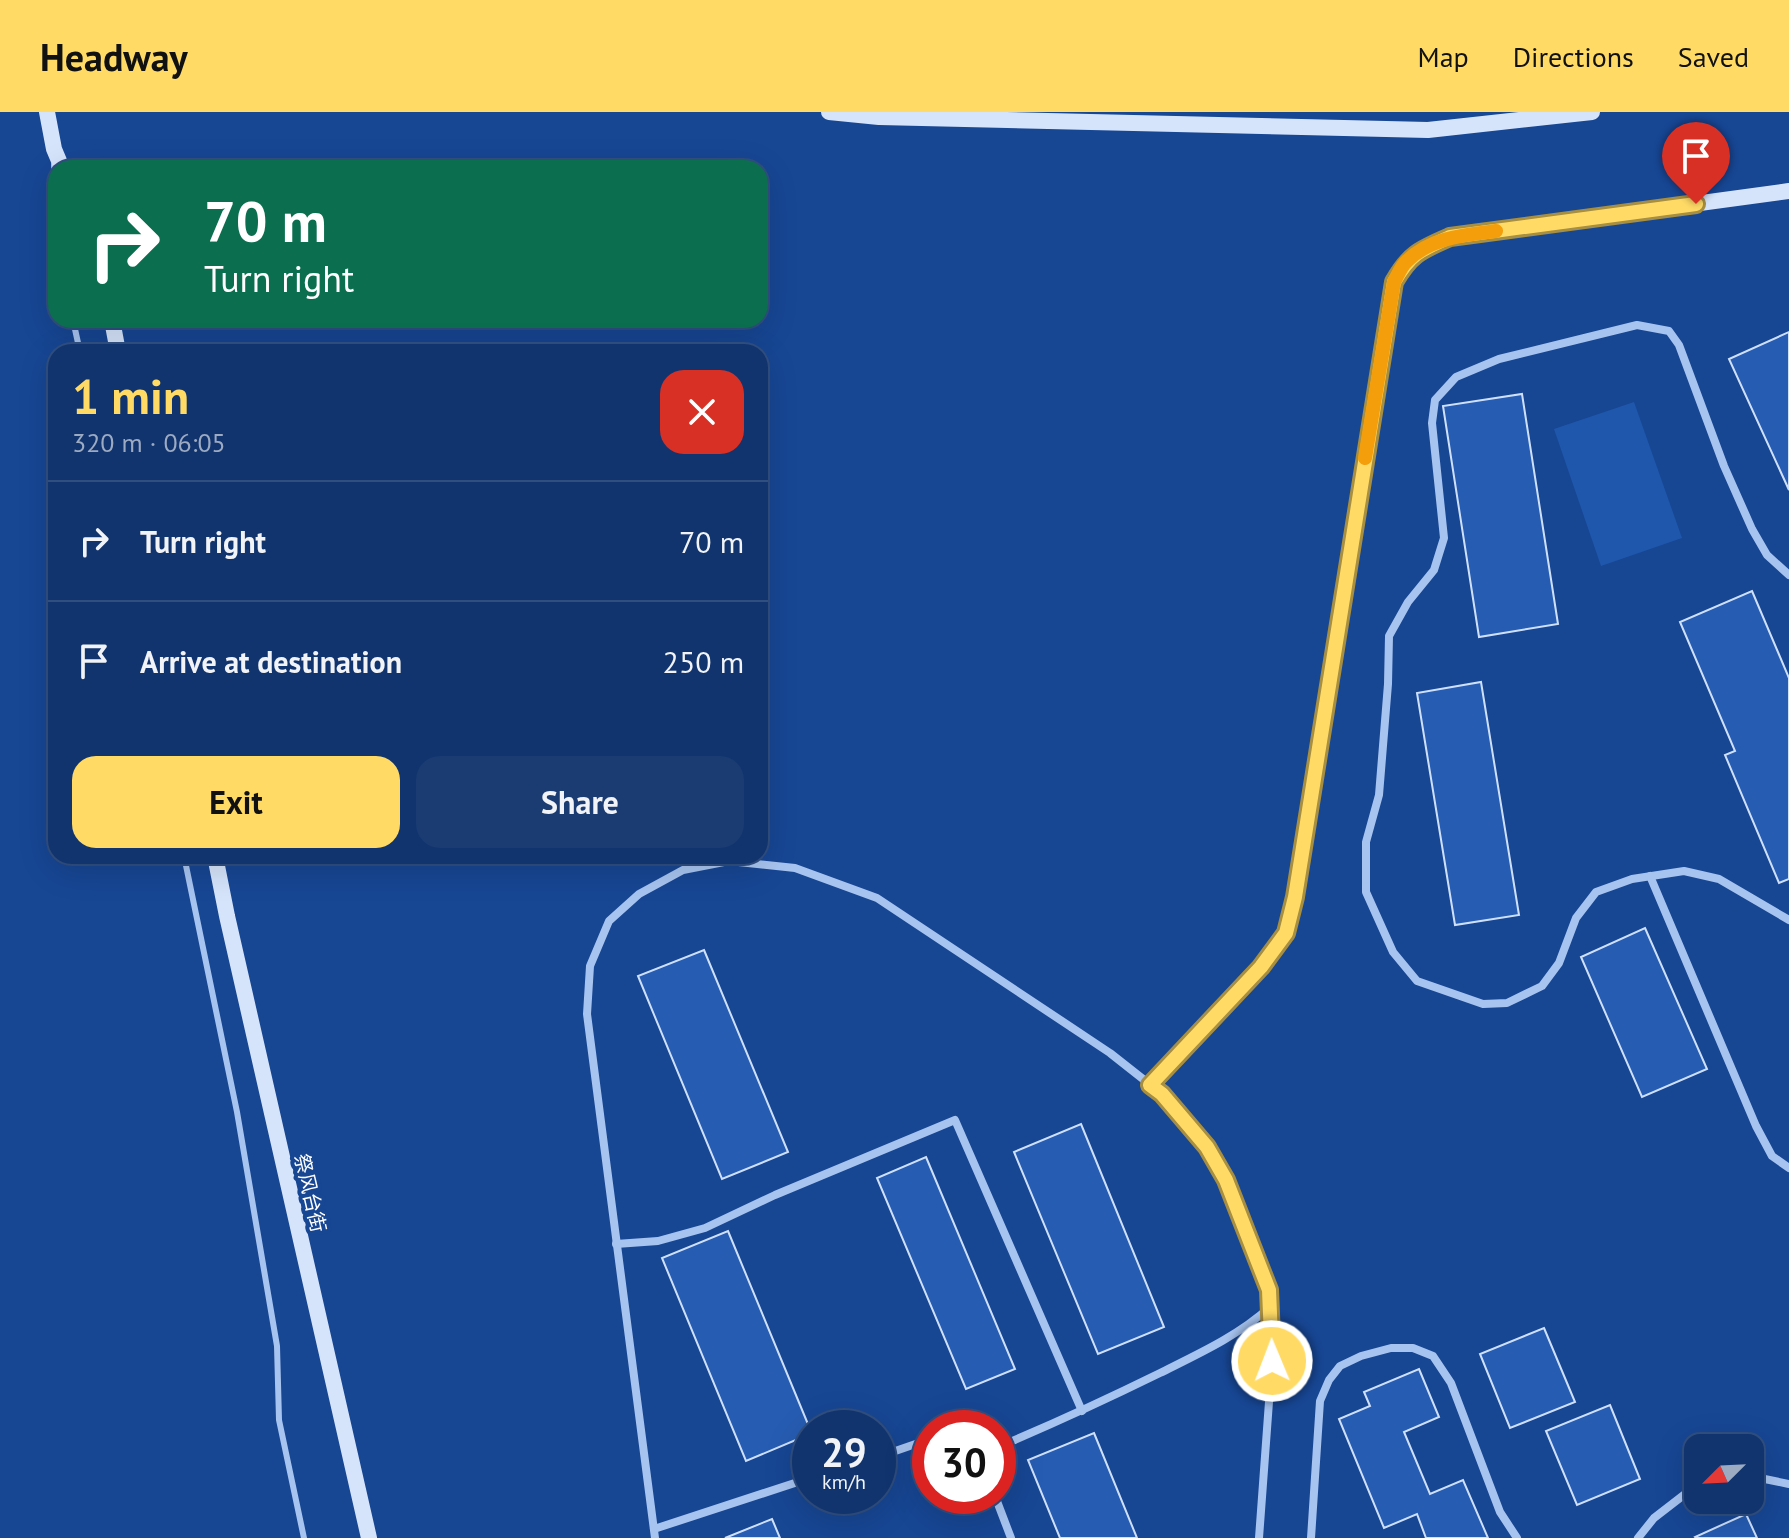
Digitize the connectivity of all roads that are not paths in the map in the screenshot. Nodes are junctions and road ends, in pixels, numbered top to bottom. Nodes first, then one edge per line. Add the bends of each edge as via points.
1 (47, 112) edge
2 (829, 112) edge
3 (1592, 112) edge
4 (54, 149) junction
5 (54, 160) edge
6 (59, 160) edge
7 (1789, 191) edge
8 (1789, 575) edge
9 (186, 864) edge
10 (217, 864) edge
11 (714, 864) edge
12 (757, 864) edge
13 (1650, 876) junction
14 (1789, 920) edge
15 (1150, 1085) junction
16 (1789, 1168) edge
17 (616, 1244) junction
18 (1270, 1306) junction
19 (1082, 1411) junction
20 (1016, 1439) edge
21 (1764, 1479) edge
22 (1789, 1484) edge
23 (792, 1485) edge
24 (1684, 1495) edge
25 (1002, 1514) edge
26 (655, 1534) edge
27 (304, 1538) edge
28 (369, 1538) edge
29 (1011, 1538) edge
30 (1259, 1538) edge
31 (1311, 1538) edge
32 (1517, 1538) edge
33 (1638, 1538) edge

1 - 4 street
2 - 3 street via 1428,130
4 - 5 lane
4 - 6 street
7 - 15 street via 1450,237 1406,262 1394,282 1286,933 1261,967
8 - 13 street via 1767,555 1752,529 1669,331 1637,325 1499,359 1456,377 1435,400 1432,423 1444,538 1434,570 1389,636 1379,795 1366,842 1366,892 1393,952 1417,981 1483,1004 1507,1003 1542,986 1559,963 1576,918 1596,892
9 - 27 lane via 237,1112 277,1346 279,1420
10 - 28 street, 祭风台街
11 - 17 street via 683,870 639,894 609,921 590,966 587,1014
12 - 15 street via 795,868 877,898
13 - 14 street via 1684,871 1719,879
13 - 16 street via 1756,1126 1772,1156
15 - 18 street via 1207,1147 1226,1180 1269,1290
17 - 19 street via 658,1241 705,1228 955,1120
17 - 26 street
18 - 19 street via 1212,1347
18 - 30 street via 1272,1361
19 - 20 street
21 - 22 street
23 - 26 street
24 - 33 street
25 - 29 street
31 - 32 street via 1320,1401 1329,1380 1340,1366 1361,1356 1413,1348 1433,1356 1451,1383 1500,1512

